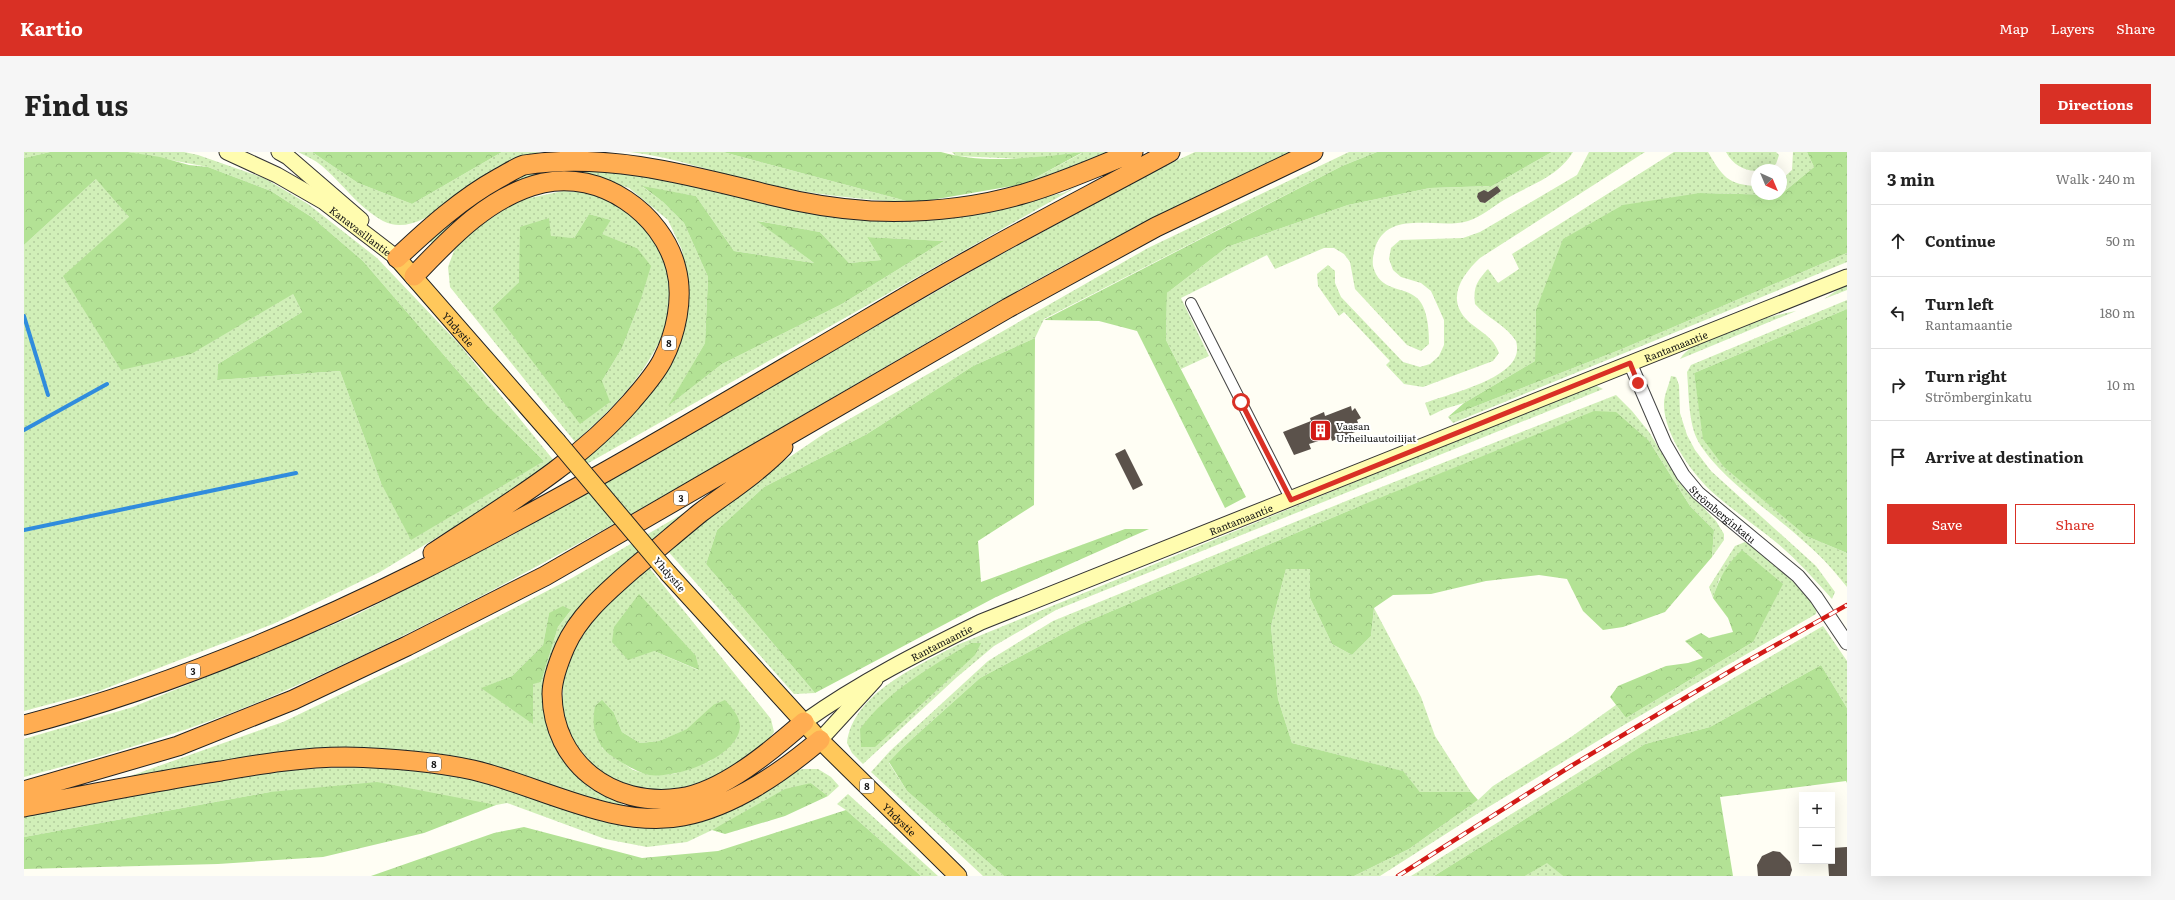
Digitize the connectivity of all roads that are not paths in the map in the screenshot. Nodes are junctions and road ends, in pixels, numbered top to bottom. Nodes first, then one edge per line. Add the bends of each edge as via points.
1 (227, 152) edge
2 (279, 152) edge
3 (1133, 152) edge
4 (1170, 152) edge
5 (1313, 152) edge
6 (397, 258) junction
7 (414, 276) junction
8 (1847, 277) edge
9 (1191, 303) dead end
10 (1630, 363) junction
11 (798, 430) junction
12 (1291, 500) junction
13 (357, 603) junction
14 (1847, 643) edge
15 (884, 671) junction
16 (804, 722) junction
17 (24, 725) edge
18 (820, 740) junction
19 (24, 791) edge
20 (24, 807) edge
21 (958, 876) edge

1 - 6 main road, Kanavasillantie via 276,175 324,202
2 - 6 main road, Kanavasillantie via 351,210
3 - 6 highway via 1023,194 974,205 920,210 870,210 771,195 629,158 588,154 560,156 522,166 485,186 456,206
4 - 13 highway, 3 via 976,256 518,521
5 - 11 highway, 3 via 1149,231 1008,308
6 - 7 highway, Yhdystie
7 - 13 highway, 8 via 439,249 497,202 520,190 544,182 569,180 594,184 618,195 638,208 654,225 667,246 676,268 679,291 677,317 662,361 647,383 621,413 591,441 551,476
7 - 16 highway, Yhdystie / 8, bridge via 668,573
8 - 10 main road, Rantamaantie
9 - 12 street
10 - 12 main road, Rantamaantie
10 - 14 street, Strömberginkatu via 1665,444 1698,493 1798,576 1816,596
11 - 16 highway via 766,464 699,514 604,595 579,624 565,647 552,692 558,729 578,764 594,779 613,791 634,798 681,798 708,790 749,766
11 - 19 highway, 3 via 544,576 407,646 293,700 178,746
12 - 15 main road, Rantamaantie via 982,622
13 - 17 highway, 3 via 247,650 141,690
15 - 16 main road, Rantamaantie via 840,696
15 - 18 main road, Rantamaantie
16 - 18 highway, Yhdystie / 8
18 - 20 highway, 8 via 792,763 717,806 683,816 663,818 623,816 475,771 395,759 343,757 262,764 167,779
18 - 21 highway, Yhdystie / 8

